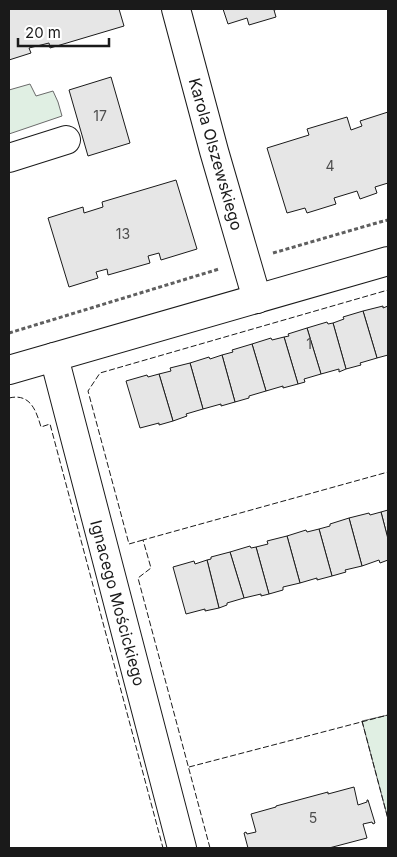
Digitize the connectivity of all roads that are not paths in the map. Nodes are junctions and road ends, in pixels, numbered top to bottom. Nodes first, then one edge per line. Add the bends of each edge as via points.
1 (176, 9) edge
2 (66, 140) dead end
3 (9, 158) edge
4 (388, 260) edge
5 (257, 299) junction
6 (54, 357) junction
7 (9, 370) edge
8 (182, 848) edge

1 - 5 street, Karola Olszewskiego
2 - 3 street
4 - 5 street
5 - 6 street
6 - 7 street
6 - 8 street, Ignacego Mościckiego

